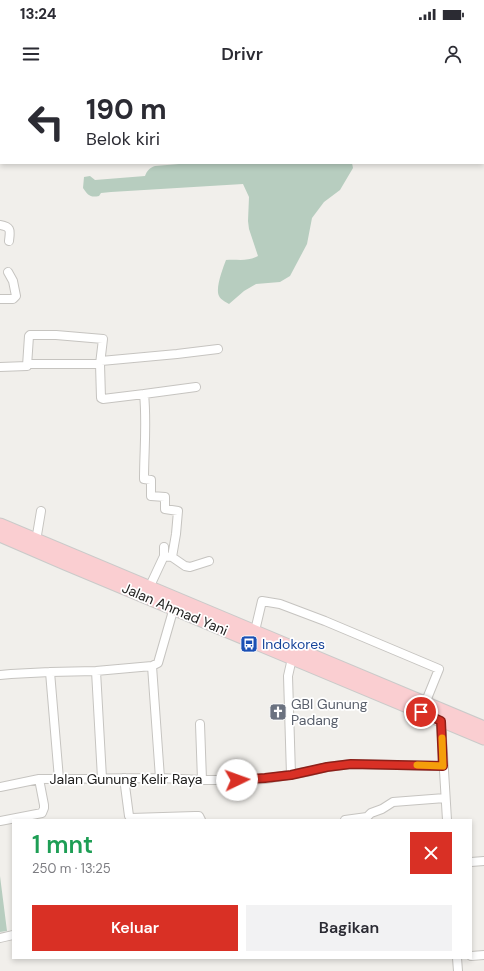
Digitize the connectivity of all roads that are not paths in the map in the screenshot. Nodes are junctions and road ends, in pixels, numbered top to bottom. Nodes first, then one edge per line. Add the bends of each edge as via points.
1 (0, 225) edge
2 (9, 240) dead end
3 (8, 272) dead end
4 (0, 299) edge
5 (218, 349) dead end
6 (100, 362) junction
7 (27, 364) junction
8 (0, 367) edge
9 (196, 387) dead end
10 (144, 394) junction
11 (41, 511) dead end
12 (0, 525) edge
13 (0, 535) edge
14 (36, 541) junction
15 (164, 547) dead end
16 (168, 557) junction
17 (209, 561) dead end
18 (149, 588) junction
19 (175, 604) junction
20 (246, 634) junction
21 (293, 654) junction
22 (152, 666) junction
23 (96, 671) junction
24 (50, 672) junction
25 (0, 676) edge
26 (423, 708) junction
27 (441, 721) junction
28 (200, 724) dead end
29 (484, 728) edge
30 (484, 738) edge
31 (443, 766) junction
32 (291, 775) junction
33 (102, 778) junction
34 (124, 778) junction
35 (160, 778) junction
36 (44, 779) junction
37 (59, 779) junction
38 (202, 780) junction
39 (0, 787) edge
40 (445, 798) junction
41 (42, 816) edge
42 (17, 819) edge
43 (200, 819) edge
44 (352, 819) edge
45 (447, 819) edge
46 (12, 820) edge
47 (0, 821) edge
48 (484, 861) edge
49 (472, 862) edge
50 (12, 935) edge
51 (0, 938) edge
52 (484, 955) edge
53 (472, 956) edge
54 (457, 959) edge
55 (458, 971) edge

1 - 2 street via 9,229
3 - 4 street via 16,296 12,299
5 - 6 street
6 - 7 street
6 - 7 street via 104,340 102,338 32,334 29,335
6 - 10 street via 102,399
7 - 8 street
9 - 10 street
10 - 16 street via 144,479 151,480 151,496 165,497 165,509 178,511 176,534
11 - 14 street
12 - 14 main road, Jalan Ahmad Yani
13 - 19 main road, Jalan Ahmad Yani via 64,563
14 - 18 main road, Jalan Ahmad Yani
15 - 16 street
16 - 17 street via 190,567
16 - 18 street
18 - 19 main road, Jalan Ahmad Yani
19 - 20 main road, Jalan Ahmad Yani
19 - 22 street via 158,663
20 - 21 main road, Jalan Ahmad Yani
20 - 26 street via 258,614 262,601 280,604 350,631 439,669
21 - 26 main road, Jalan Ahmad Yani
21 - 32 street via 288,676
22 - 23 street
22 - 35 street
23 - 24 street
23 - 33 street
24 - 25 street
24 - 37 street
26 - 27 main road, Jalan Ahmad Yani
26 - 29 main road, Jalan Ahmad Yani
27 - 30 main road, Jalan Ahmad Yani
27 - 31 street
28 - 38 street
31 - 32 street, Jalan Gunung Kelir Raya via 351,764
31 - 40 street
32 - 38 street, Jalan Gunung Kelir Raya
33 - 34 street, Jalan Gunung Kelir Raya
33 - 37 street, Jalan Gunung Kelir Raya
34 - 35 street, Jalan Gunung Kelir Raya
34 - 43 street via 131,818 199,816
35 - 38 street, Jalan Gunung Kelir Raya
36 - 37 street, Jalan Gunung Kelir Raya
36 - 39 street, Jalan Gunung Kelir Raya
36 - 41 street
40 - 44 street via 393,802 367,817
40 - 45 street
41 - 42 street
46 - 47 street
48 - 49 street
50 - 51 street
52 - 53 street
54 - 55 street

